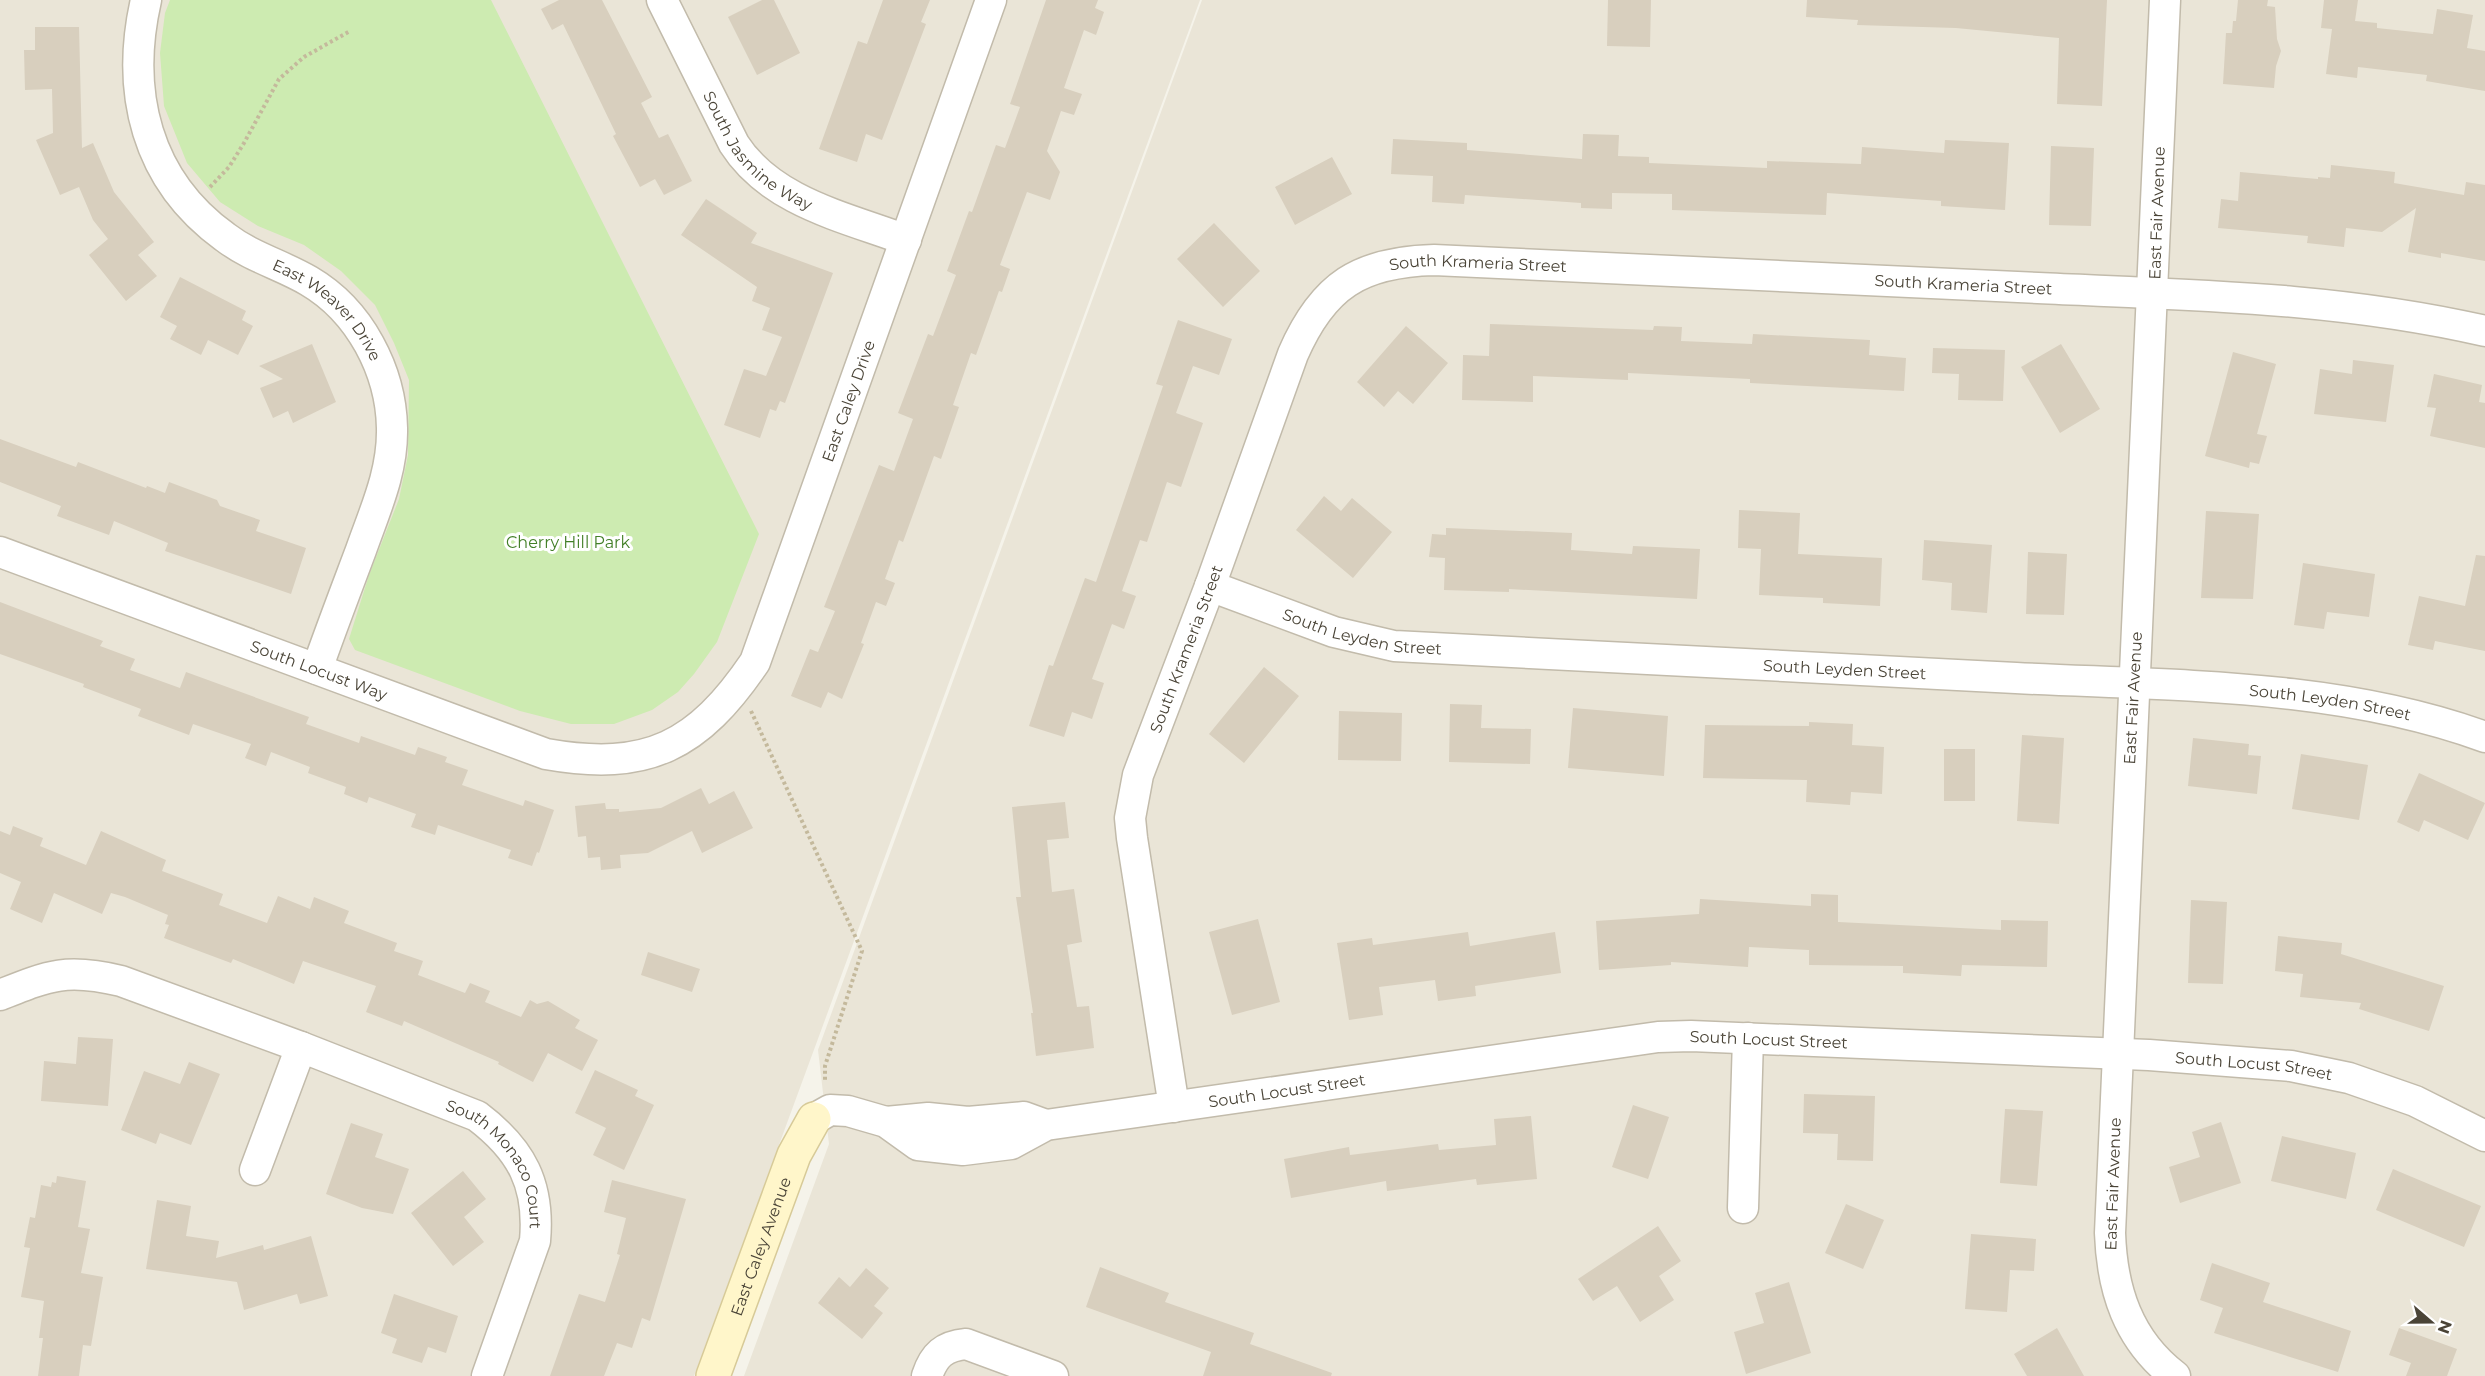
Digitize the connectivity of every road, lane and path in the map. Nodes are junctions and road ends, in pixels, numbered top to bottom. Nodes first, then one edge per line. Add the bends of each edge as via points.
1 (146, 0) edge
2 (662, 0) edge
3 (990, 0) edge
4 (2165, 0) edge
5 (350, 31) dead end
6 (189, 206) junction
7 (906, 240) junction
8 (2154, 292) junction
9 (2485, 331) edge
10 (0, 552) edge
11 (1210, 586) junction
12 (316, 669) junction
13 (2134, 683) junction
14 (739, 686) junction
15 (2485, 737) edge
16 (644, 754) joint
17 (0, 995) edge
18 (1748, 1038) junction
19 (302, 1047) junction
20 (2119, 1054) junction
21 (825, 1080) dead end
22 (1174, 1107) junction
23 (814, 1119) joint
24 (2485, 1136) edge
25 (255, 1170) dead end
26 (1743, 1208) dead end
27 (487, 1376) edge
28 (713, 1376) edge
29 (927, 1376) edge
30 (1053, 1376) edge
31 (2175, 1376) edge

1 - 6 street, East Weaver Drive via 138,34 142,113 155,153
2 - 7 street, South Jasmine Way via 734,144 761,177 789,196
3 - 7 street, East Caley Drive
4 - 8 street, East Fair Avenue
5 - 6 path via 304,57 279,79 229,167
6 - 12 street, East Weaver Drive via 226,238 327,294 361,330 382,368 390,396 392,429 387,479
7 - 14 street, East Caley Drive via 755,662
8 - 9 street, South Krameria Street via 2355,308
8 - 11 street, South Krameria Street via 1434,260 1390,263 1349,280 1305,326
8 - 13 street, East Fair Avenue
10 - 12 street, South Locust Way
11 - 13 street, South Leyden Street via 1334,632 1394,646
11 - 22 street, South Krameria Street via 1138,775 1130,818
12 - 16 street, South Locust Way via 546,754 604,762
13 - 15 street, South Leyden Street via 2349,703 2420,717
13 - 20 street, East Fair Avenue
14 - 16 street, East Caley Drive via 705,724 676,742
14 - 21 path via 862,951 825,1066
17 - 19 street, South Monaco Court via 47,976 90,974 121,981
18 - 20 street, South Locust Street
18 - 22 street, South Locust Street via 1658,1037
18 - 26 street
19 - 25 street
19 - 27 street, South Monaco Court via 477,1116 516,1153 535,1199 535,1241
20 - 24 street, South Locust Street via 2241,1060 2349,1078 2415,1101
20 - 31 street, East Fair Avenue via 2110,1233 2113,1272 2130,1323 2156,1359
22 - 23 street, South Locust Street via 1046,1125 1023,1117 886,1122 830,1110
23 - 28 street, East Caley Avenue via 801,1139
29 - 30 street via 939,1353 953,1345 966,1344

